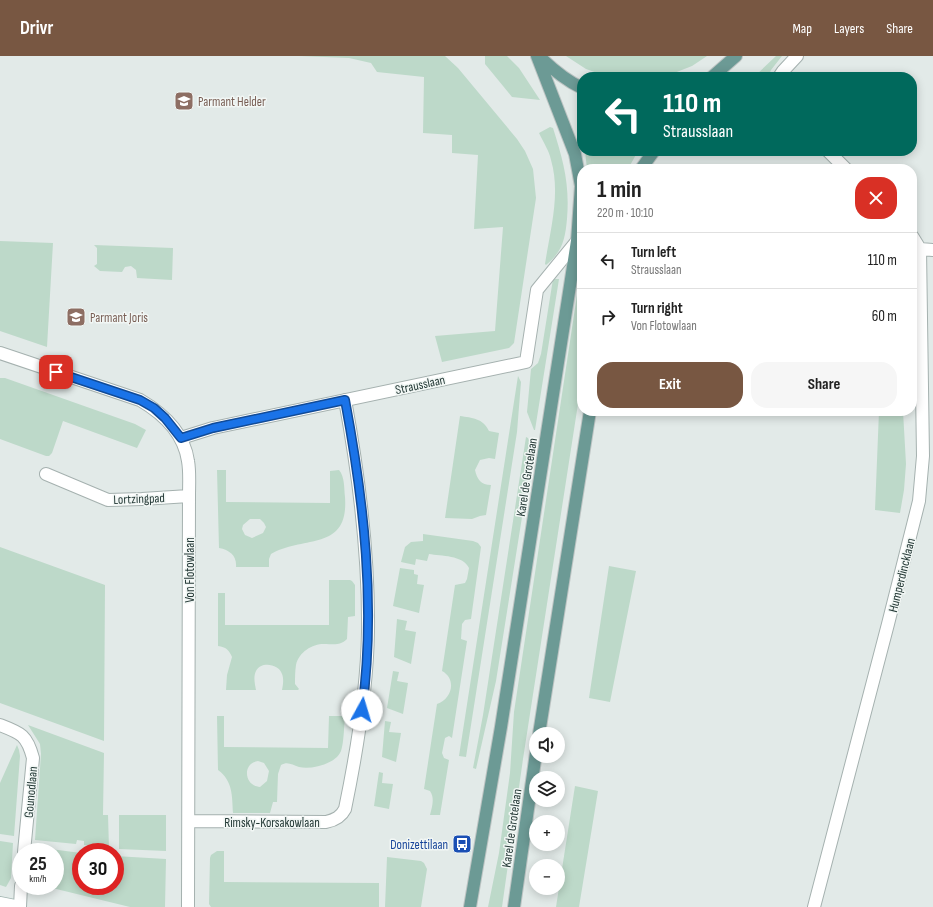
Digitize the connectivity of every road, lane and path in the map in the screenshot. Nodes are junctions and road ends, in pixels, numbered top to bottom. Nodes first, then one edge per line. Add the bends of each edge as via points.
1 (538, 56) edge
2 (797, 56) edge
3 (735, 57) edge
4 (718, 72) edge
5 (722, 72) edge
6 (782, 72) edge
7 (577, 85) edge
8 (833, 156) edge
9 (841, 164) edge
10 (577, 165) edge
11 (577, 241) joint
12 (917, 244) edge
13 (920, 249) junction
14 (933, 250) edge
15 (0, 353) edge
16 (345, 400) junction
17 (589, 416) edge
18 (181, 438) junction
19 (928, 457) edge
20 (46, 474) dead end
21 (189, 496) junction
22 (0, 725) edge
23 (540, 727) edge
24 (535, 763) edge
25 (189, 821) junction
26 (25, 843) edge
27 (21, 895) edge
28 (0, 904) edge
29 (20, 907) edge
30 (188, 907) edge
31 (470, 907) edge
32 (514, 907) edge
33 (814, 907) edge

1 - 7 main road via 557,74
1 - 10 main road, Karel de Grotelaan
2 - 6 street
3 - 4 main road
3 - 5 main road
8 - 9 street
11 - 16 street, Strausslaan via 537,290 526,362
11 - 31 main road, Karel de Grotelaan via 501,727
12 - 13 street
13 - 14 street
13 - 19 street, Humperdincklaan
15 - 18 street, Von Flotowlaan via 140,400 165,418
16 - 18 street, Strausslaan via 213,428
16 - 25 street, Rimsky-Korsakowlaan via 358,476 368,632 358,746 345,809 336,820 326,822
17 - 23 main road
18 - 21 street, Von Flotowlaan via 188,463
19 - 33 street, Humperdincklaan via 888,624
20 - 21 street, Lortzingpad via 108,500
21 - 25 street, Von Flotowlaan
22 - 26 street, Gounodlaan via 19,732 29,743 33,758
24 - 32 main road, Karel de Grotelaan
25 - 30 street, Von Flotowlaan
27 - 29 street
28 - 29 street

